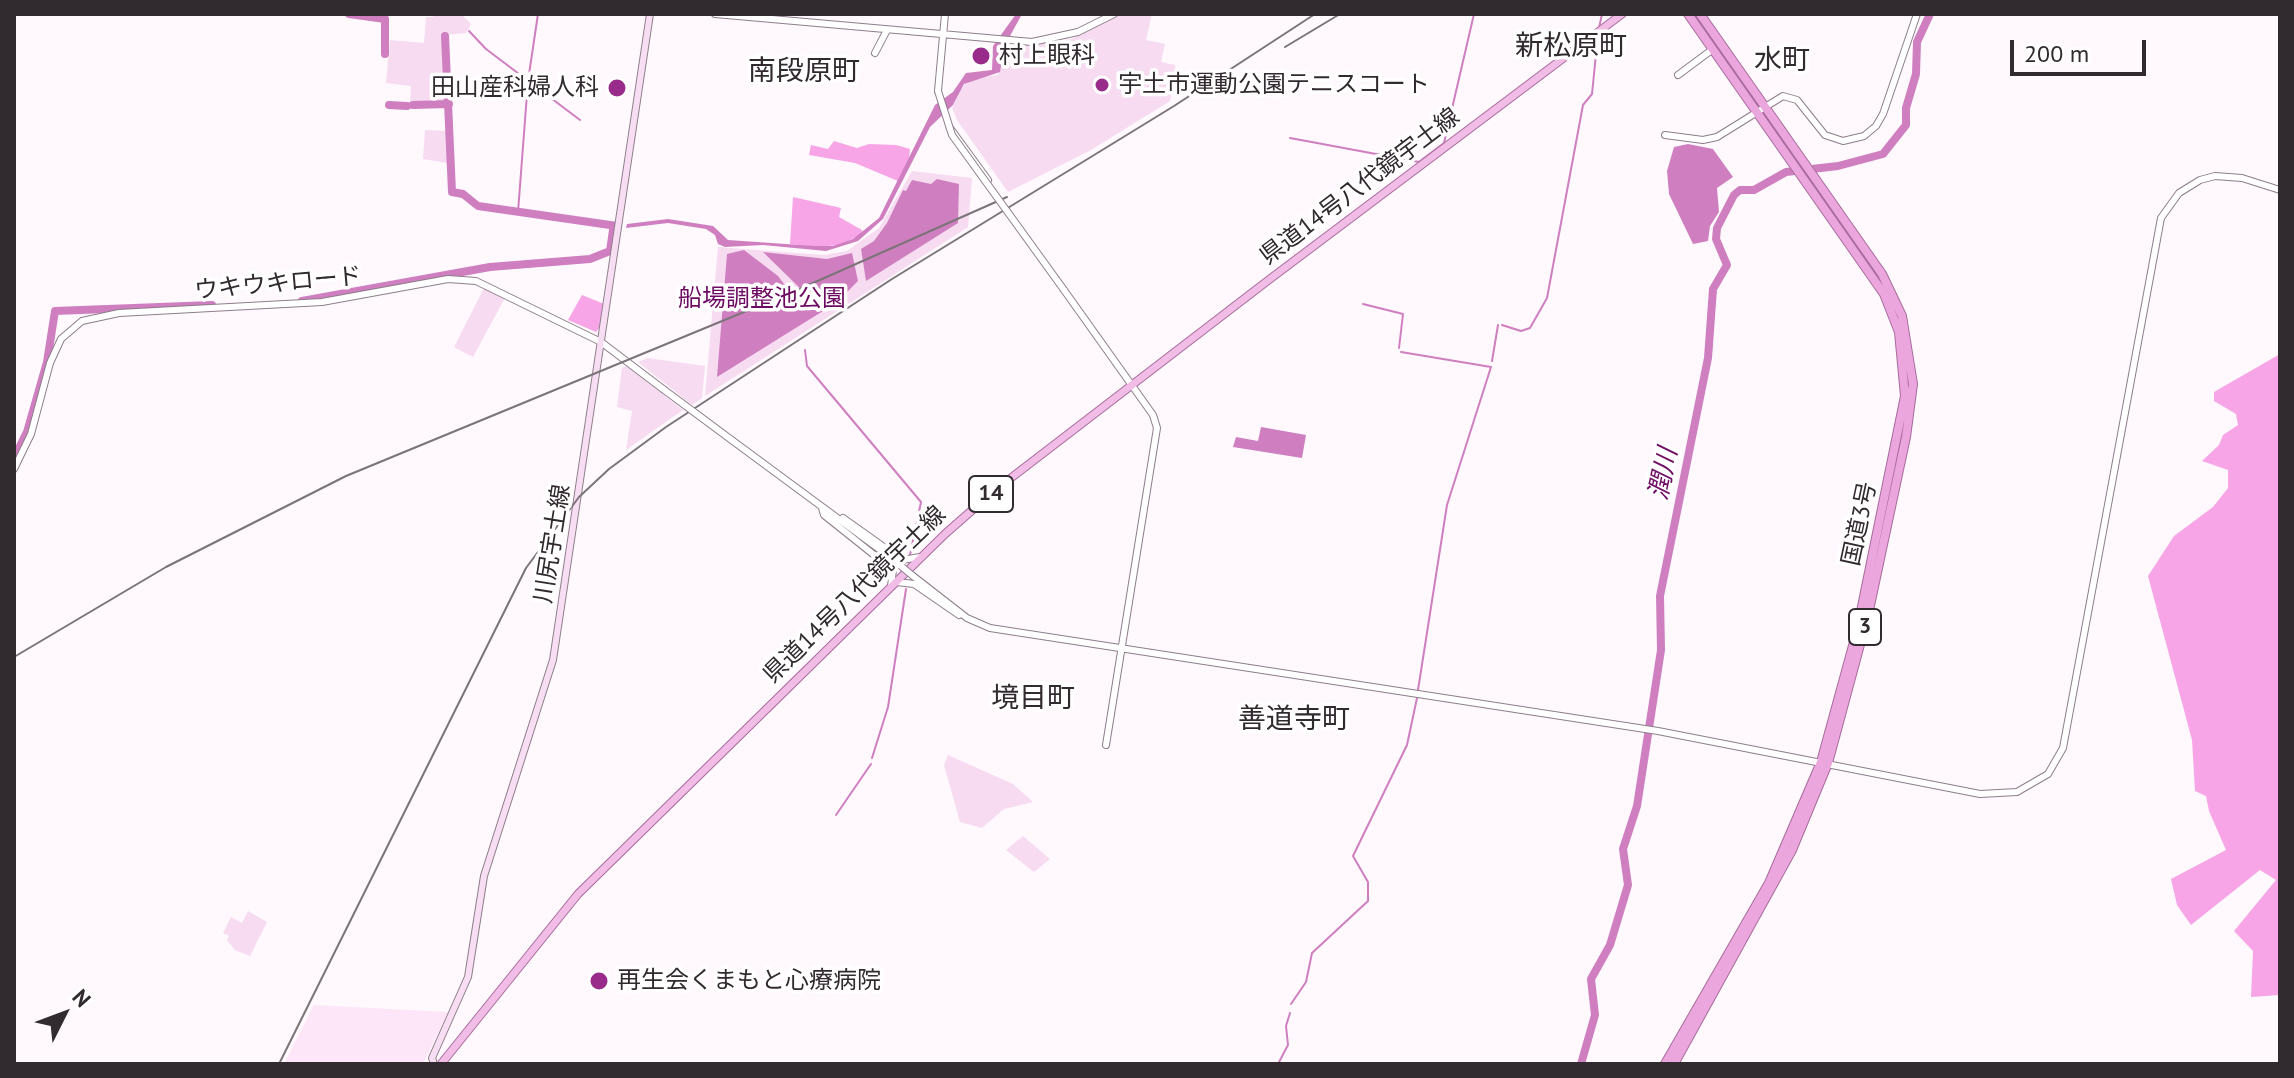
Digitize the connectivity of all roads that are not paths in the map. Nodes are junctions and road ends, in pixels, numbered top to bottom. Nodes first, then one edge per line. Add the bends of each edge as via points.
1 (650, 14) edge
2 (715, 14) edge
3 (945, 14) edge
4 (1114, 14) edge
5 (1622, 14) edge
6 (1688, 14) edge
7 (1700, 14) edge
8 (1917, 14) edge
9 (887, 30) junction
10 (942, 35) junction
11 (1713, 49) junction
12 (875, 53) dead end
13 (1678, 75) dead end
14 (1761, 108) junction
15 (946, 123) junction
16 (1665, 135) dead end
17 (2280, 190) edge
18 (997, 193) dead end
19 (601, 342) junction
20 (1133, 386) junction
21 (14, 469) edge
22 (822, 507) junction
23 (832, 515) junction
24 (920, 557) junction
25 (913, 580) junction
26 (891, 586) junction
27 (1121, 649) junction
28 (1106, 745) dead end
29 (1824, 763) junction
30 (432, 1062) edge
31 (441, 1064) edge
32 (1665, 1064) edge
33 (1674, 1064) edge

1 - 19 main road, 川尻宇土線
2 - 9 street
3 - 10 street
4 - 10 street via 1068,35 1032,42
5 - 20 main road, 県道14号八代鏡宇土線 / 14
6 - 11 highway, 国道3号 / 3
7 - 14 highway, 国道3号 / 3
8 - 14 street via 1880,121 1864,136 1848,141 1825,135 1793,97 1778,97
9 - 10 street
9 - 12 street
10 - 15 street, bridge via 938,91
11 - 13 street
11 - 14 highway, 国道3号 / 3
14 - 16 street via 1710,139
14 - 29 highway, 国道3号 / 3 via 1884,294 1899,332 1904,371 1890,481
14 - 29 highway, 国道3号 / 3 via 1805,160 1891,290 1908,340 1913,384 1868,615
15 - 18 street
15 - 20 street, bridge
17 - 29 street via 2215,176 2179,193 2161,218 2069,723 2052,768 2028,788 1996,794
19 - 21 street, ウキウキロード via 476,281 448,279 322,302 98,316 72,327 53,353 31,434
19 - 22 street, ウキウキロード, bridge
19 - 30 main road, 川尻宇土線 via 553,660 484,876 468,977
20 - 24 main road, 県道14号八代鏡宇土線 / 14 via 994,491
20 - 27 street via 1157,428
22 - 23 street
22 - 26 street via 824,515 893,570
23 - 24 street via 902,560
23 - 25 street, bridge
24 - 26 main road, 県道14号八代鏡宇土線 / 14
25 - 26 street
25 - 27 street via 990,628
26 - 31 main road, 県道14号八代鏡宇土線 / 14 via 578,894
27 - 28 street
27 - 29 street via 1658,731
29 - 32 highway, 国道3号 / 3 via 1769,883
29 - 33 highway, 国道3号 / 3 via 1792,850

